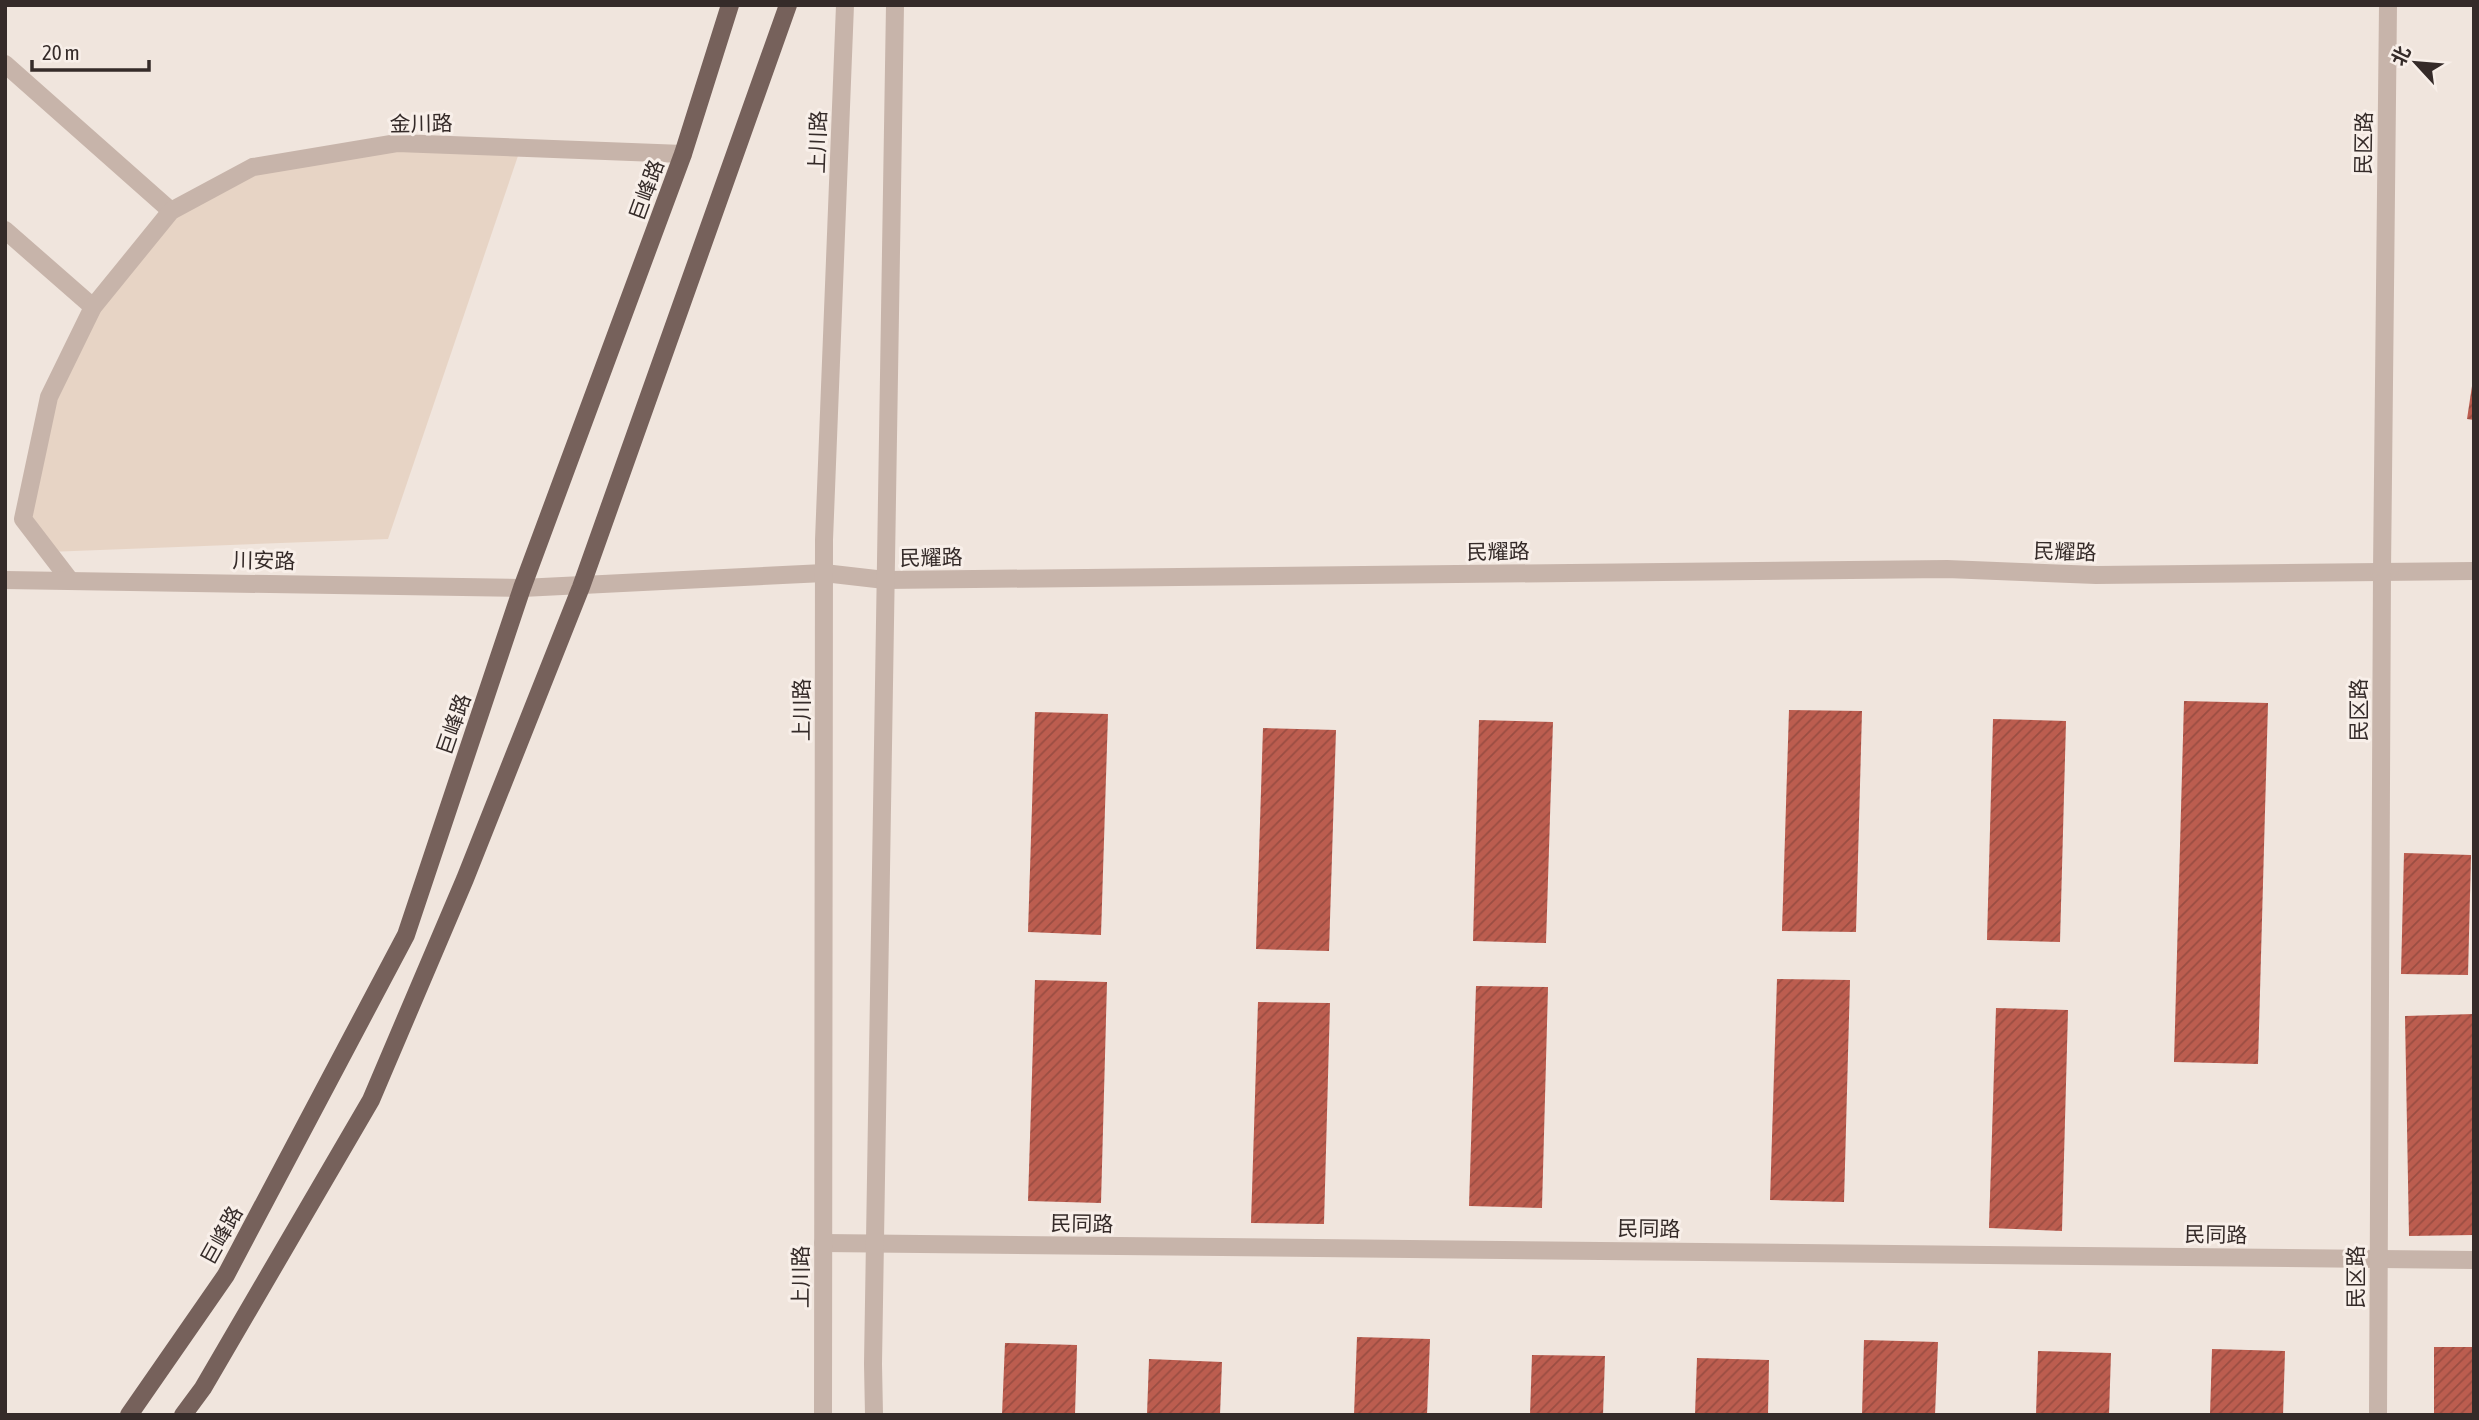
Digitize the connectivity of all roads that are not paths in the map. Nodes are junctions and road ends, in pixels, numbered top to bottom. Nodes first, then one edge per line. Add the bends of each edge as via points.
1 (730, 5) edge
2 (788, 5) edge
3 (845, 5) edge
4 (895, 5) edge
5 (2388, 5) edge
6 (5, 64) edge
7 (683, 154) junction
8 (171, 211) junction
9 (5, 230) edge
10 (93, 307) junction
11 (2382, 571) junction
12 (2474, 571) edge
13 (824, 573) junction
14 (69, 579) junction
15 (5, 580) edge
16 (885, 580) junction
17 (581, 587) junction
18 (522, 588) junction
19 (823, 1242) junction
20 (875, 1244) junction
21 (2378, 1258) junction
22 (2474, 1260) edge
23 (129, 1415) edge
24 (183, 1415) edge
25 (823, 1415) edge
26 (874, 1415) edge
27 (2378, 1415) edge

1 - 7 main road, 巨峰路
2 - 17 main road
3 - 13 street, 上川路
4 - 16 street
5 - 11 street, 民区路
6 - 8 street
7 - 8 street, 金川路 via 397,143 253,167
7 - 18 main road, 巨峰路
8 - 10 street, 金川路
9 - 10 street
10 - 14 street, 金川路 via 49,397 23,519
11 - 12 street, 民耀路
11 - 16 street, 民耀路 via 2096,575 1947,569
11 - 21 street, 民区路
13 - 16 street, 民耀路
13 - 17 street, 民耀路
13 - 19 street, 上川路
14 - 15 street, 川安路
14 - 18 street, 川安路
16 - 20 street
17 - 18 street, 民耀路
17 - 24 main road via 371,1100
18 - 23 main road, 巨峰路 via 406,935 226,1275
19 - 20 street, 民同路
19 - 25 street, 上川路
20 - 21 street, 民同路
20 - 26 street
21 - 22 street, 民同路
21 - 27 street, 民区路

